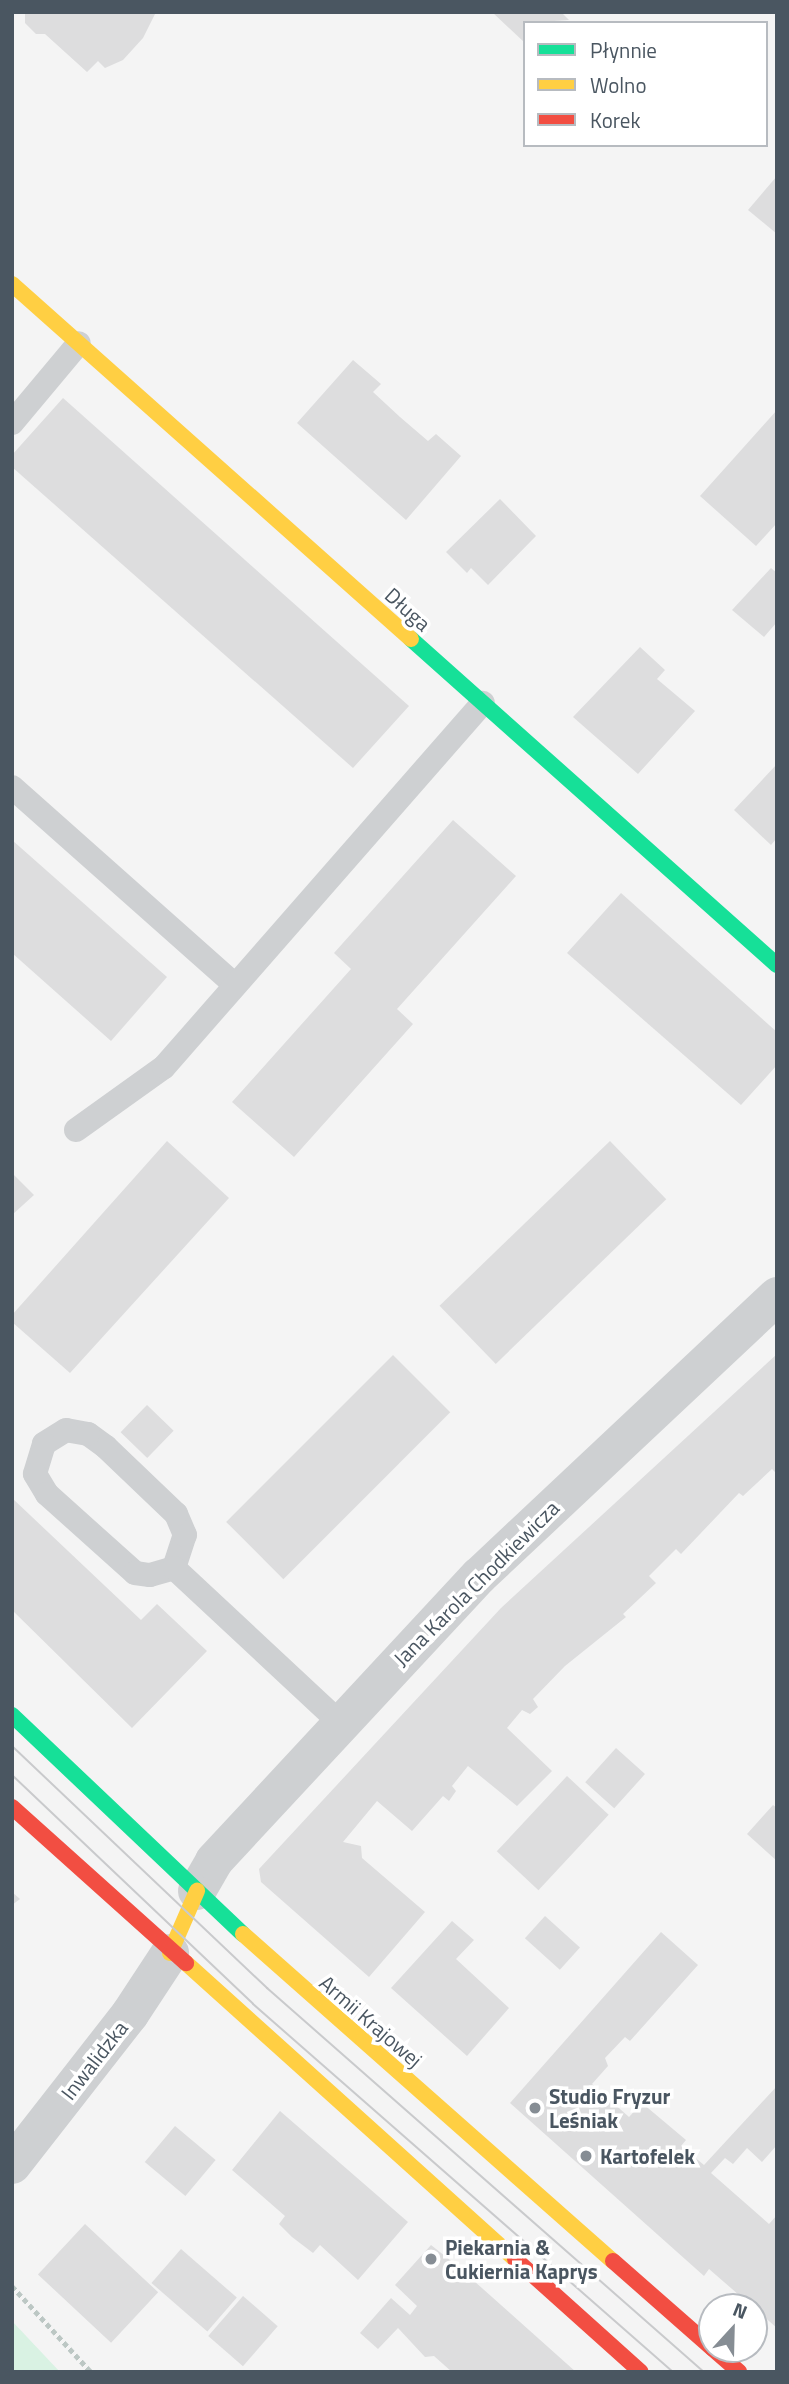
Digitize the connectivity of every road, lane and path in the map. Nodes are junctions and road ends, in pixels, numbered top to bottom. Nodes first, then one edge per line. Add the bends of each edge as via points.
1 (12, 284) edge
2 (79, 343) junction
3 (12, 423) edge
4 (483, 703) junction
5 (12, 788) edge
6 (777, 965) edge
7 (235, 985) junction
8 (76, 1130) dead end
9 (777, 1296) edge
10 (174, 1568) junction
11 (12, 1715) edge
12 (340, 1723) junction
13 (12, 1807) edge
14 (197, 1891) junction
15 (170, 1953) junction
16 (12, 2165) edge
17 (12, 2286) edge
18 (698, 2337) edge
19 (91, 2372) edge
20 (641, 2372) edge

1 - 2 street, Długa
2 - 3 lane
2 - 4 street, Długa
4 - 6 street, Długa
4 - 7 lane
5 - 7 lane
7 - 8 lane via 164,1067
9 - 12 street, Jana Karola Chodkiewicza via 479,1576
10 - 10 lane via 150,1575 135,1573 47,1494 36,1474 44,1444 66,1430 88,1434 106,1447 176,1514 184,1535
10 - 12 lane
11 - 14 street, Armii Krajowej
12 - 14 street, Jana Karola Chodkiewicza via 214,1861
13 - 15 street
14 - 15 street
14 - 18 street, Armii Krajowej via 304,1991
15 - 16 street, Inwalidzka via 130,2014
15 - 20 street
17 - 19 path

